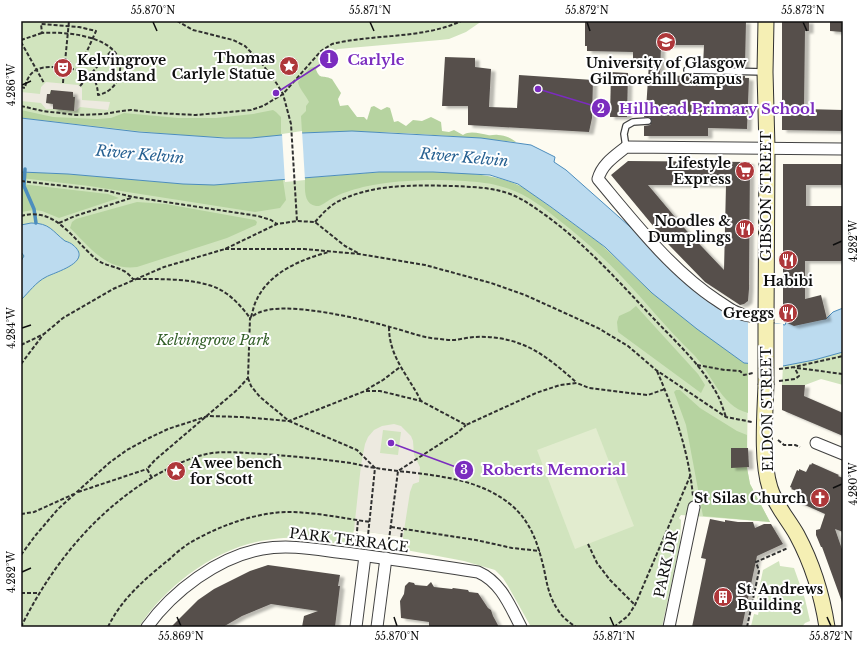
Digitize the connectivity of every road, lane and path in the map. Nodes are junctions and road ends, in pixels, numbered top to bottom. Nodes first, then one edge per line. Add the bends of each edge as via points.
1 (69, 21) edge
2 (177, 21) edge
3 (461, 21) edge
4 (766, 21) edge
5 (69, 26) junction
6 (42, 33) junction
7 (68, 33) junction
8 (92, 38) junction
9 (21, 41) edge
10 (112, 50) junction
11 (65, 62) dead end
12 (64, 68) junction
13 (79, 69) junction
14 (36, 70) junction
15 (687, 70) dead end
16 (765, 72) junction
17 (90, 75) junction
18 (44, 83) dead end
19 (63, 83) dead end
20 (80, 86) dead end
21 (21, 87) edge
22 (283, 94) junction
23 (21, 106) edge
24 (648, 121) dead end
25 (626, 147) junction
26 (767, 148) junction
27 (843, 149) edge
28 (22, 181) edge
29 (133, 197) junction
30 (21, 216) edge
31 (297, 221) junction
32 (315, 222) junction
33 (59, 223) junction
34 (277, 224) junction
35 (224, 250) junction
36 (332, 251) junction
37 (359, 254) junction
38 (133, 279) junction
39 (250, 318) junction
40 (766, 320) junction
41 (389, 326) junction
42 (44, 334) junction
43 (21, 345) edge
44 (21, 364) edge
45 (400, 367) junction
46 (656, 370) junction
47 (843, 374) edge
48 (248, 378) junction
49 (782, 381) dead end
50 (577, 383) junction
51 (665, 389) junction
52 (365, 391) junction
53 (420, 401) junction
54 (208, 416) junction
55 (726, 417) junction
56 (289, 422) junction
57 (765, 422) junction
58 (466, 425) junction
59 (777, 435) dead end
60 (816, 443) dead end
61 (800, 447) dead end
62 (843, 454) edge
63 (376, 468) junction
64 (147, 469) junction
65 (398, 471) junction
66 (691, 474) junction
67 (152, 478) junction
68 (75, 493) junction
69 (694, 507) joint
70 (21, 514) edge
71 (358, 520) junction
72 (370, 522) junction
73 (390, 527) junction
74 (402, 529) junction
75 (588, 544) dead end
76 (540, 551) junction
77 (781, 551) dead end
78 (21, 555) edge
79 (360, 555) junction
80 (386, 558) junction
81 (398, 560) junction
82 (40, 592) junction
83 (21, 594) edge
84 (635, 605) junction
85 (21, 627) edge
86 (108, 627) edge
87 (147, 627) edge
88 (356, 627) edge
89 (377, 627) edge
90 (521, 627) edge
91 (576, 627) edge
92 (614, 627) edge
93 (669, 627) edge
94 (746, 627) edge
95 (827, 627) edge

1 - 5 path
2 - 22 path via 193,30 245,46 263,65
3 - 22 path via 437,29 332,44 321,51
4 - 16 street, GIBSON STREET
5 - 6 path via 41,24
5 - 7 path
5 - 8 path via 96,31
6 - 7 path
6 - 9 path
7 - 8 path
7 - 11 path
8 - 10 path
8 - 13 path
9 - 14 path
10 - 17 path
10 - 17 path via 120,67 113,88 98,95 96,84
12 - 13 path
12 - 14 path via 44,67
12 - 19 path
13 - 17 path
14 - 18 path
14 - 21 path via 29,77 25,88
15 - 16 lane
16 - 26 street, GIBSON STREET
17 - 20 path
22 - 23 path via 252,110 196,115 131,110 76,115
22 - 31 path via 291,124
24 - 25 lane via 633,122 626,126
25 - 26 street
25 - 40 street via 606,164 598,179 683,274 700,289 739,314
26 - 27 street
26 - 40 street, GIBSON STREET
28 - 29 path via 108,191
29 - 33 path
29 - 34 path via 258,216
30 - 33 path via 43,215
31 - 32 path
31 - 34 path
32 - 37 path
32 - 55 path via 326,210 342,199 363,192 395,187 482,187 510,194 525,201 551,219 610,271 697,365 717,394
33 - 38 path via 97,260 125,272
34 - 35 path
35 - 36 path via 288,248
35 - 38 path via 164,267
36 - 37 path
36 - 39 path via 276,275 256,299
37 - 46 path via 439,268 525,294 598,328 628,346
38 - 39 path via 166,279 211,286 234,300
38 - 42 path via 63,318
39 - 41 path via 258,312 287,308 330,313
39 - 48 path
40 - 57 street, ELDON STREET, bridge
41 - 45 path via 390,339
41 - 50 path via 428,338 456,340 466,337 488,337 521,344 537,352
42 - 43 path
42 - 44 path
45 - 52 path
45 - 53 path
46 - 51 path
46 - 55 path
47 - 49 path via 794,367 799,376
48 - 54 path
48 - 56 path via 260,397
50 - 51 path via 590,388 648,395
50 - 58 path via 560,385 536,393
51 - 66 path via 681,430
52 - 53 path via 380,391
52 - 56 path
53 - 58 path
54 - 56 path via 250,417
54 - 64 path
54 - 68 path via 168,429 127,450
55 - 57 path via 747,422
56 - 63 path via 357,450
57 - 95 street, ELDON STREET via 769,487 806,554 823,604
58 - 65 path
59 - 61 path via 784,445
60 - 62 street
63 - 65 path
63 - 67 path via 271,454 223,452 185,461
63 - 72 path
64 - 67 path
64 - 68 path
65 - 73 path
65 - 76 path via 453,479 491,492 520,514 533,533
66 - 69 path
66 - 84 path
67 - 82 path via 119,501 81,536
68 - 70 path via 34,512
68 - 78 path via 58,509
69 - 93 street, PARK DR
71 - 72 path
71 - 79 path
71 - 86 path via 274,512 241,520 222,528 186,545 156,569 132,593
72 - 79 path
73 - 74 path
73 - 80 path
74 - 76 path
74 - 81 path
75 - 84 path via 597,563 610,580
76 - 91 path via 554,604 558,612
77 - 94 path via 756,562 759,571
79 - 80 street, PARK TERRACE
79 - 87 street, PARK TERRACE via 288,547 251,551 220,565 191,583 170,600
79 - 88 street
80 - 81 street, PARK TERRACE
80 - 89 street
81 - 90 street, PARK TERRACE via 478,572 488,576 499,588
82 - 83 path
82 - 85 path
84 - 92 path via 628,616

